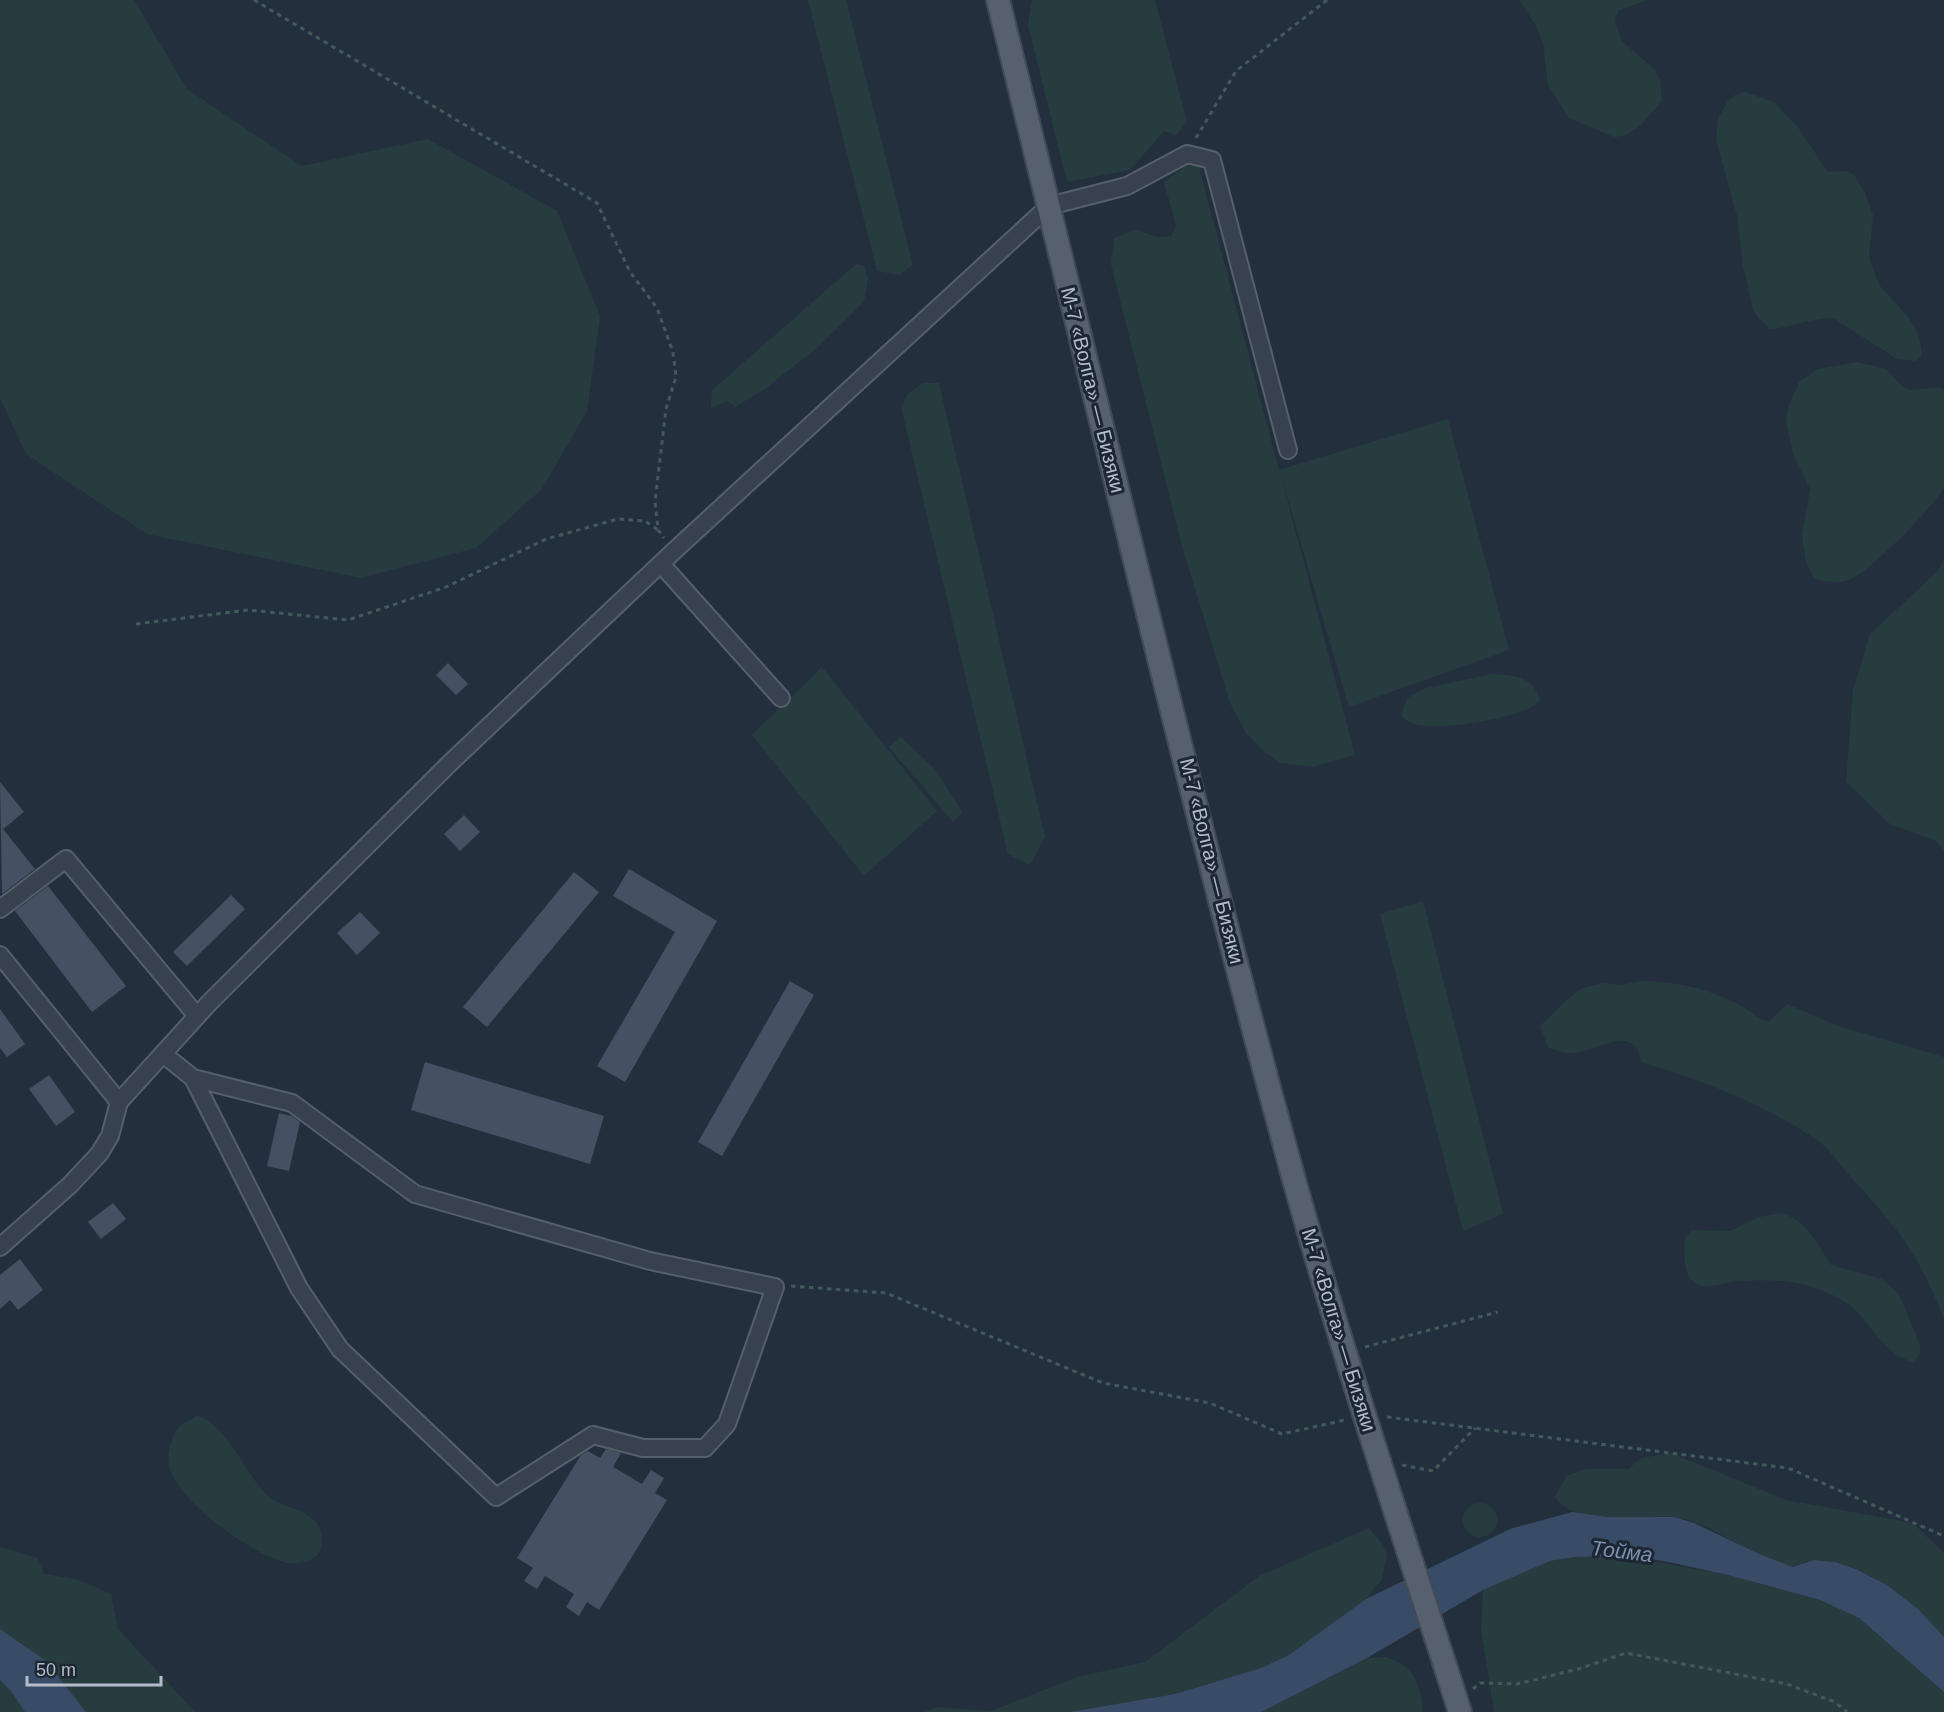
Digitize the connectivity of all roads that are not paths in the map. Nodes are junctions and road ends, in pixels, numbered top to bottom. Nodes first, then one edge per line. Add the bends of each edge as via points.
1 (998, 0) edge
2 (1049, 206) junction
3 (1288, 450) dead end
4 (661, 564) junction
5 (781, 698) dead end
6 (0, 909) edge
7 (0, 955) edge
8 (197, 1016) junction
9 (163, 1054) junction
10 (193, 1078) junction
11 (119, 1102) junction
12 (0, 1247) edge
13 (1457, 1704) edge

1 - 2 main road, М-7 «Волга» — Бизяки
2 - 3 street via 1127,186 1187,154 1212,160
2 - 4 street
2 - 13 main road, М-7 «Волга» — Бизяки via 1121,506 1288,1155
4 - 5 street
4 - 8 street via 450,763
6 - 8 street via 66,859
7 - 11 street
8 - 9 street
9 - 10 street
9 - 11 street
10 - 10 street via 292,1103 415,1194 650,1261 775,1287 727,1424 705,1448 643,1448 593,1435 496,1497 340,1349 299,1288
11 - 12 street via 110,1136 99,1154

